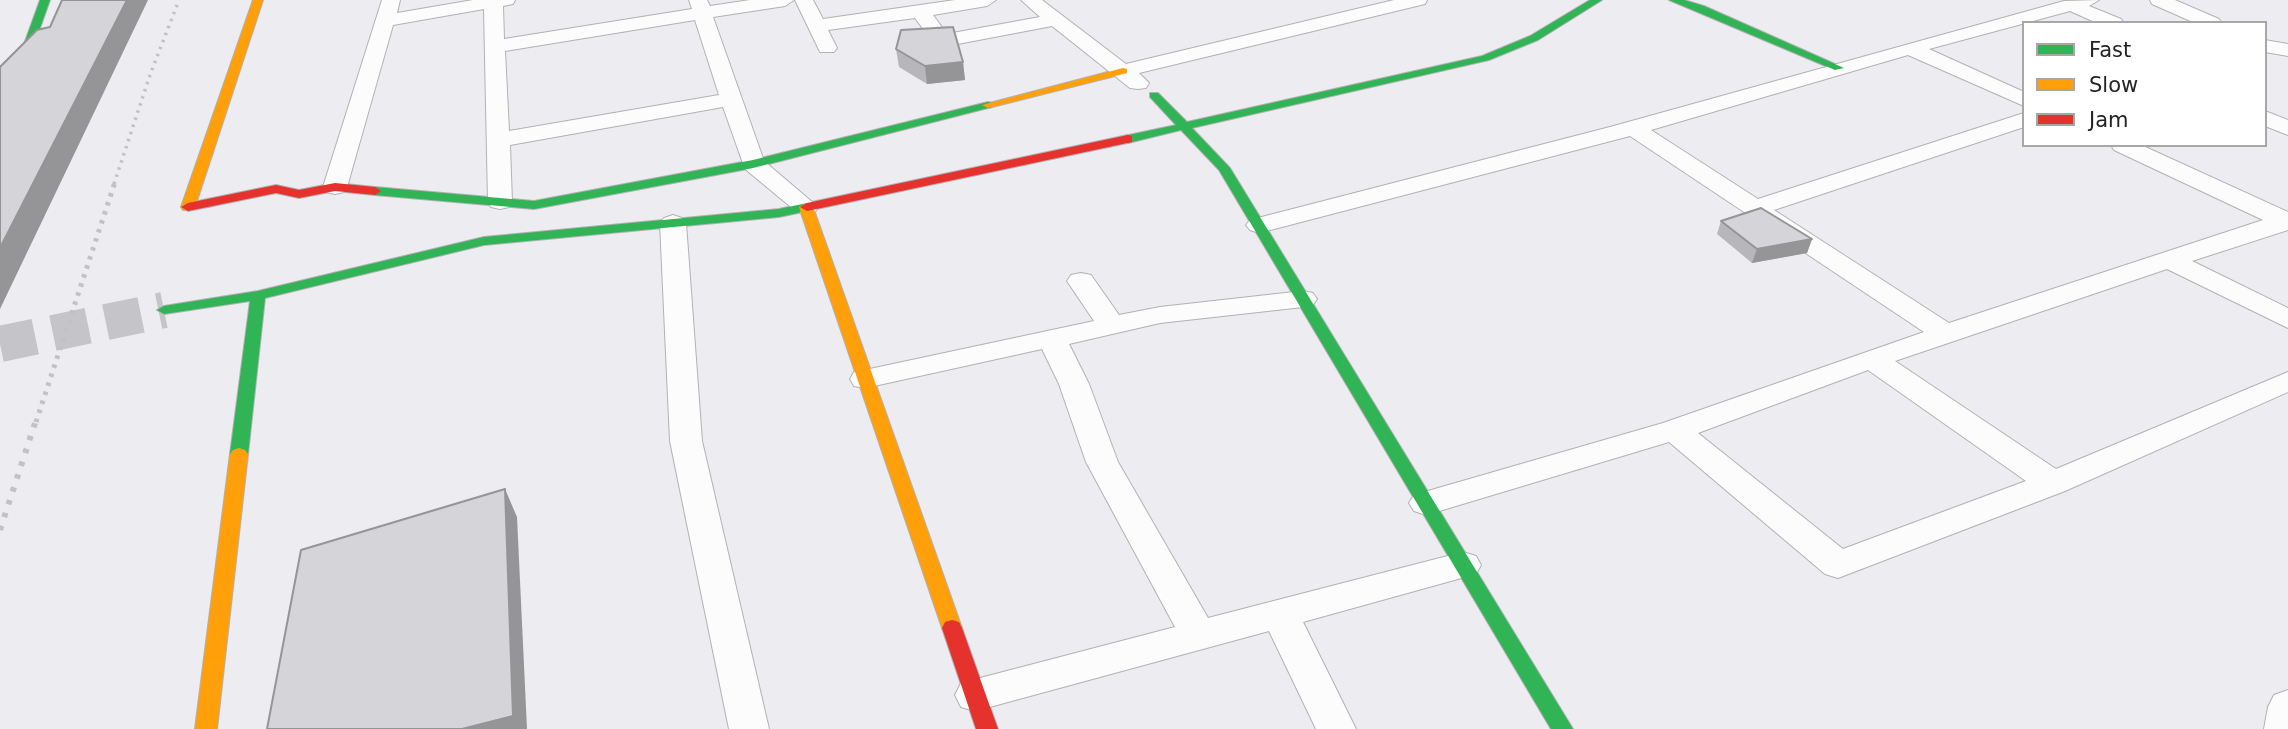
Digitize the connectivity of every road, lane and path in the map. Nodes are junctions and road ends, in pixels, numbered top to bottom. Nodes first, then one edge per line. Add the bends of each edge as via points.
1 (45, 0) edge
2 (258, 0) edge
3 (391, 0) edge
4 (785, 0) edge
5 (804, 0) edge
6 (986, 0) edge
7 (1418, 0) edge
8 (1597, 0) edge
9 (1674, 0) edge
10 (2090, 0) edge
11 (2159, 0) edge
12 (499, 1) edge
13 (2071, 5) junction
14 (1043, 6) edge
15 (700, 7) edge
16 (920, 12) junction
17 (384, 21) junction
18 (2109, 21) edge
19 (2207, 21) edge
20 (816, 26) junction
21 (495, 47) junction
22 (827, 48) dead end
23 (1910, 48) junction
24 (24, 59) junction
25 (0, 63) edge
26 (1839, 68) junction
27 (1123, 71) junction
28 (0, 85) edge
29 (1154, 95) joint
30 (731, 99) junction
31 (2022, 99) edge
32 (2267, 119) edge
33 (2022, 121) edge
34 (1185, 127) junction
35 (1633, 128) junction
36 (2288, 128) edge
37 (498, 140) junction
38 (2126, 147) edge
39 (753, 164) junction
40 (335, 187) junction
41 (500, 202) junction
42 (806, 207) junction
43 (1755, 208) junction
44 (2287, 221) edge
45 (673, 223) junction
46 (1259, 225) junction
47 (2169, 260) junction
48 (1081, 281) dead end
49 (258, 295) junction
50 (1303, 299) junction
51 (164, 310) tunnel mouth
52 (2288, 319) edge
53 (1112, 326) junction
54 (1946, 334) junction
55 (1052, 339) junction
56 (1871, 359) junction
57 (866, 379) junction
58 (2288, 381) edge
59 (1674, 430) junction
60 (2053, 483) junction
61 (1426, 503) junction
62 (1463, 565) junction
63 (1280, 614) junction
64 (1199, 636) junction
65 (2288, 708) edge
66 (981, 712) edge
67 (206, 729) edge
68 (749, 729) edge
69 (1336, 729) edge
70 (1562, 729) edge
71 (2284, 729) edge

1 - 24 street
2 - 40 street via 188,207 276,189 299,194
3 - 17 street
4 - 15 street
5 - 20 street
6 - 16 street
7 - 27 street
8 - 34 street via 1534,38 1485,58
9 - 26 street
10 - 13 street
11 - 19 street
12 - 17 street
12 - 21 street
13 - 18 street
13 - 23 street
14 - 16 street via 942,41
14 - 27 street
15 - 21 street
15 - 30 street
16 - 20 street
17 - 40 street
20 - 22 street
21 - 37 street
23 - 26 street
23 - 31 street
24 - 25 street
24 - 28 street
26 - 35 street
27 - 29 street
27 - 39 street
29 - 34 street
30 - 37 street
30 - 39 street
32 - 36 street
33 - 43 street
34 - 42 street
34 - 46 street via 1224,168
35 - 43 street
35 - 46 street
37 - 41 street
38 - 44 street
39 - 41 street via 534,205
39 - 42 street
40 - 41 street
42 - 45 street
42 - 57 street
43 - 54 street
44 - 47 street
45 - 49 street via 484,241
45 - 68 street via 686,441
46 - 50 street
47 - 52 street
47 - 54 street
48 - 53 street
49 - 51 street
49 - 67 street
50 - 53 street via 1160,315
50 - 61 street
53 - 55 street
54 - 56 street
55 - 57 street
55 - 64 street via 1102,462
56 - 59 street
56 - 60 street
57 - 66 street
58 - 60 street
59 - 60 street via 1838,565
59 - 61 street
61 - 62 street
62 - 63 street
62 - 70 street
63 - 64 street
63 - 69 street
64 - 66 street
65 - 71 street

